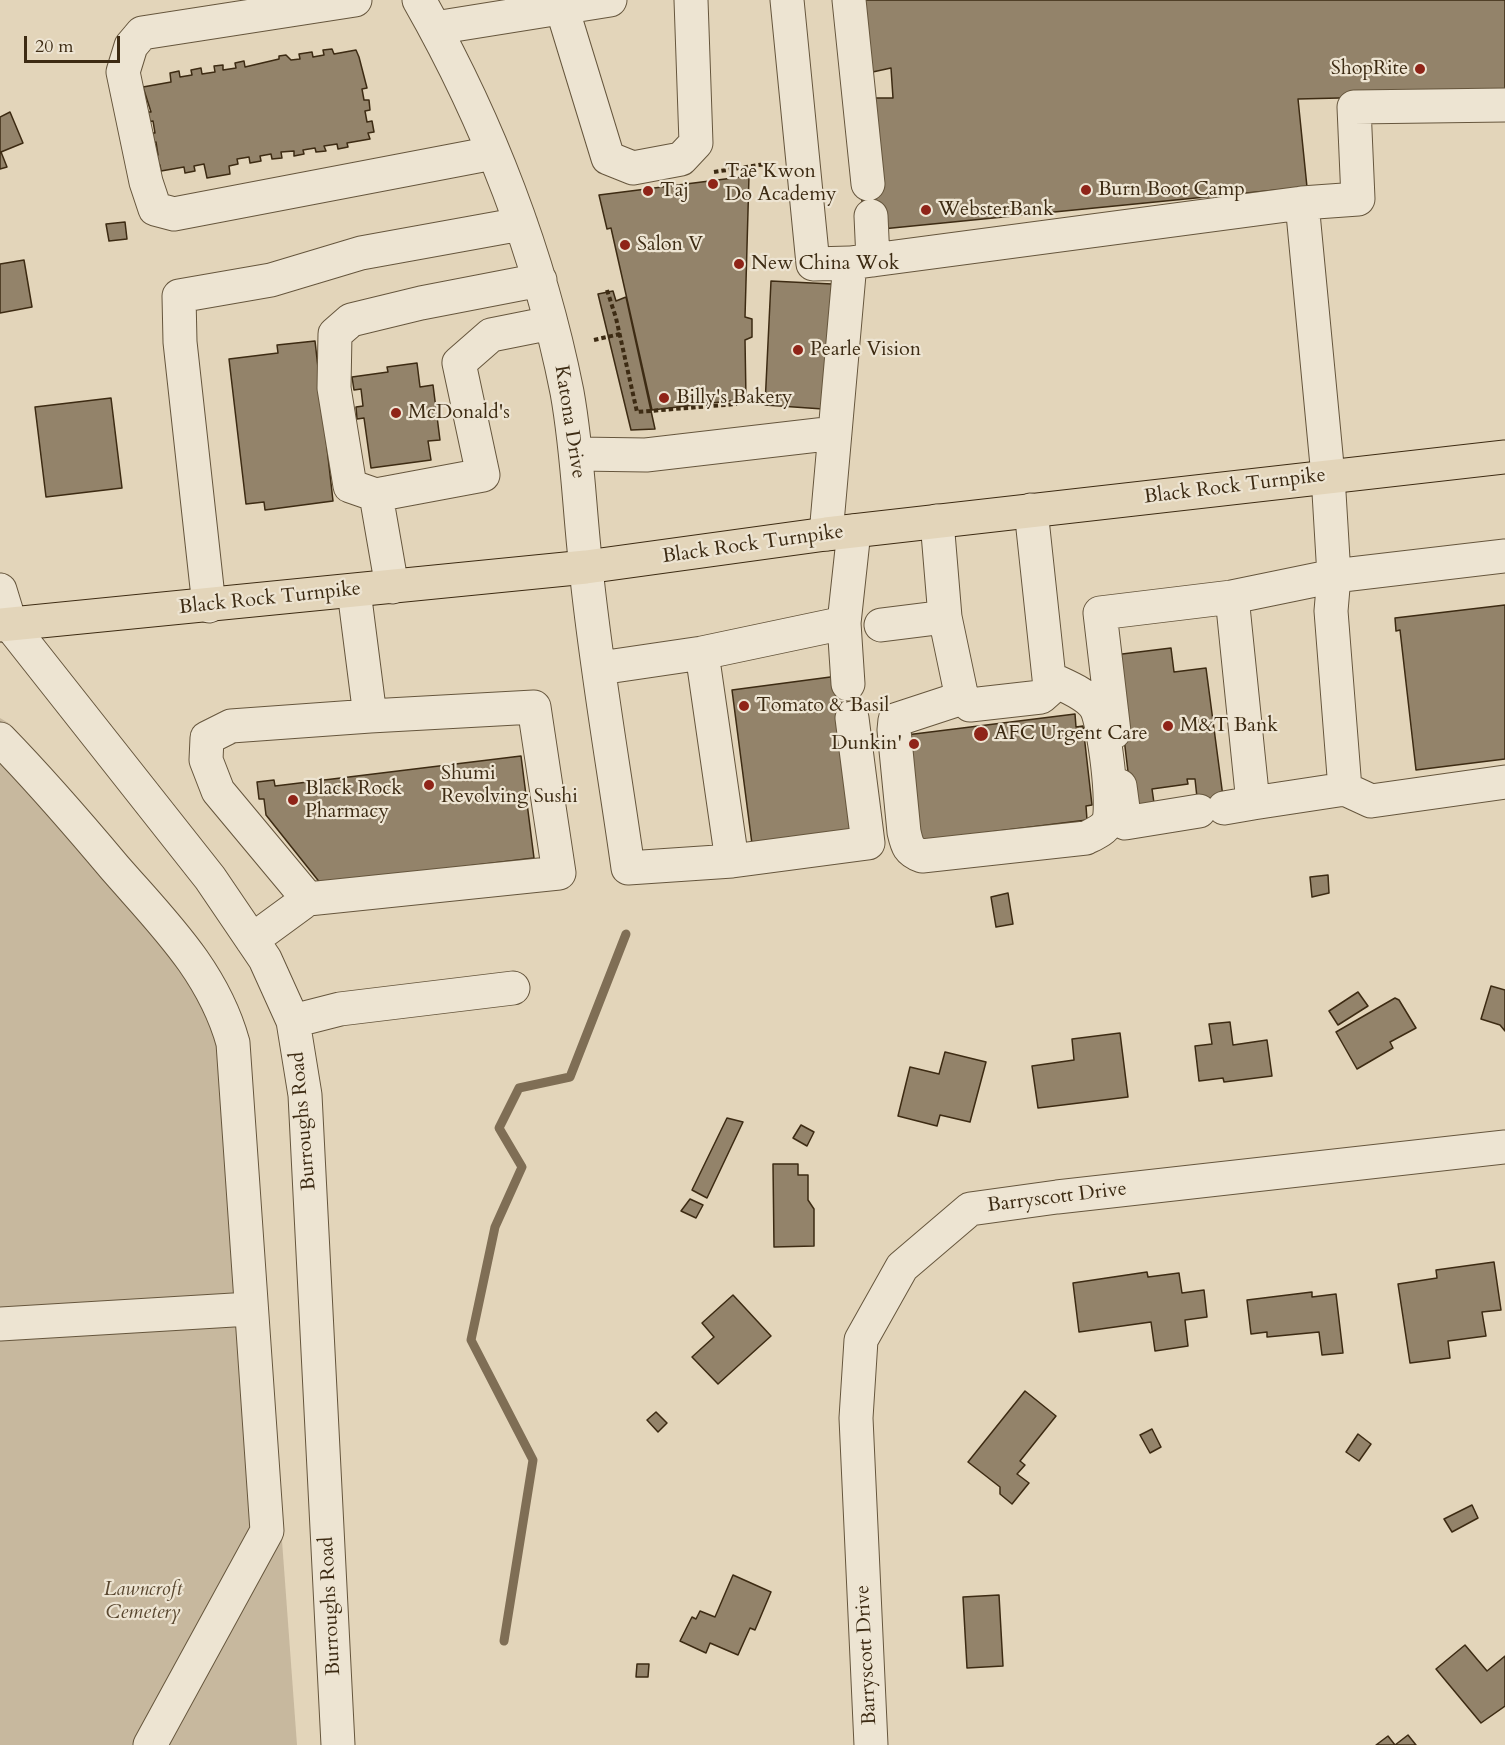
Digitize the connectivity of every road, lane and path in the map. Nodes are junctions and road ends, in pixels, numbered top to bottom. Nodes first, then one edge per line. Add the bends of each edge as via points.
1 (355, 0) edge
2 (419, 0) edge
3 (610, 0) edge
4 (690, 0) edge
5 (787, 0) edge
6 (849, 0) edge
7 (562, 8) junction
8 (435, 28) junction
9 (1505, 105) edge
10 (493, 153) junction
11 (752, 166) dead end
12 (729, 171) dead end
13 (868, 184) dead end
14 (1302, 203) junction
15 (871, 216) dead end
16 (521, 224) junction
17 (862, 261) junction
18 (540, 280) junction
19 (607, 290) dead end
20 (551, 323) junction
21 (620, 334) junction
22 (594, 340) dead end
23 (737, 404) dead end
24 (835, 434) junction
25 (578, 454) junction
26 (1505, 456) edge
27 (1328, 476) junction
28 (376, 495) junction
29 (1031, 510) junction
30 (937, 521) junction
31 (840, 533) junction
32 (1505, 556) edge
33 (586, 567) junction
34 (1334, 576) junction
35 (392, 587) junction
36 (0, 590) edge
37 (354, 591) junction
38 (1232, 597) junction
39 (209, 606) junction
40 (945, 617) junction
41 (844, 623) junction
42 (881, 625) dead end
43 (5, 626) edge
44 (702, 653) junction
45 (600, 668) junction
46 (1050, 678) junction
47 (848, 684) dead end
48 (962, 699) junction
49 (370, 717) junction
50 (852, 718) dead end
51 (0, 739) edge
52 (1505, 782) edge
53 (1345, 789) junction
54 (1225, 807) junction
55 (732, 861) junction
56 (308, 899) junction
57 (252, 940) junction
58 (513, 988) dead end
59 (293, 1021) junction
60 (1505, 1147) edge
61 (250, 1309) junction
62 (0, 1324) edge
63 (150, 1745) edge
64 (338, 1745) edge
65 (871, 1745) edge

1 - 10 street via 142,33 131,46 123,72 155,209 174,214
2 - 8 street, Katona Drive
3 - 7 street
4 - 7 street via 696,143 681,159 633,168 608,158
5 - 17 street via 813,264
6 - 13 street
7 - 8 street
8 - 10 street, Katona Drive
9 - 14 street via 1354,107 1358,199
10 - 16 street, Katona Drive
11 - 12 path
14 - 17 street
14 - 27 street
15 - 17 street
16 - 18 street, Katona Drive
16 - 39 street via 361,252 271,280 179,296 180,342
17 - 24 street
18 - 20 street, Katona Drive
18 - 28 street via 351,320 335,334 334,388 350,486
19 - 21 path
20 - 25 street, Katona Drive
20 - 28 street via 491,335 459,363 483,476
21 - 22 path
21 - 23 path via 637,412
24 - 25 street via 646,455
24 - 31 street
25 - 33 street, Katona Drive
26 - 27 main road, Black Rock Turnpike
27 - 29 main road, Black Rock Turnpike
27 - 34 street
28 - 35 street
29 - 30 main road, Black Rock Turnpike
29 - 46 street
30 - 31 main road, Black Rock Turnpike
30 - 40 street
31 - 33 main road, Black Rock Turnpike
31 - 41 street
32 - 34 street
33 - 35 main road, Black Rock Turnpike
33 - 45 street, Katona Drive
34 - 38 street
34 - 53 street via 1331,611
35 - 37 main road, Black Rock Turnpike
36 - 43 street, Burroughs Road
37 - 39 main road, Black Rock Turnpike
37 - 49 street
38 - 54 street
38 - 54 street via 1100,612 1125,823
39 - 43 main road, Black Rock Turnpike
40 - 42 street
40 - 48 street
41 - 44 street
41 - 47 street
43 - 57 street, Burroughs Road via 210,878
44 - 45 street
44 - 55 street
45 - 55 street, Katona Drive via 628,868
46 - 48 street via 1050,689 1041,697 970,705
46 - 48 street via 1096,708 1107,753 1111,812 1108,824 1086,838 922,856 911,852 903,832 896,720
49 - 56 street via 231,726 207,738 206,760 218,792
49 - 56 street via 534,707 559,873
50 - 55 street via 868,843
51 - 61 street via 37,776 190,955 224,1012 234,1055 242,1146
52 - 53 street via 1371,801
53 - 54 street
56 - 57 street
57 - 59 street, Burroughs Road via 265,959
58 - 59 street via 340,1009
59 - 64 street, Burroughs Road via 305,1095
60 - 65 street, Barryscott Drive via 970,1209 902,1267 861,1340 860,1351 856,1418
61 - 62 street
61 - 63 street via 267,1531

